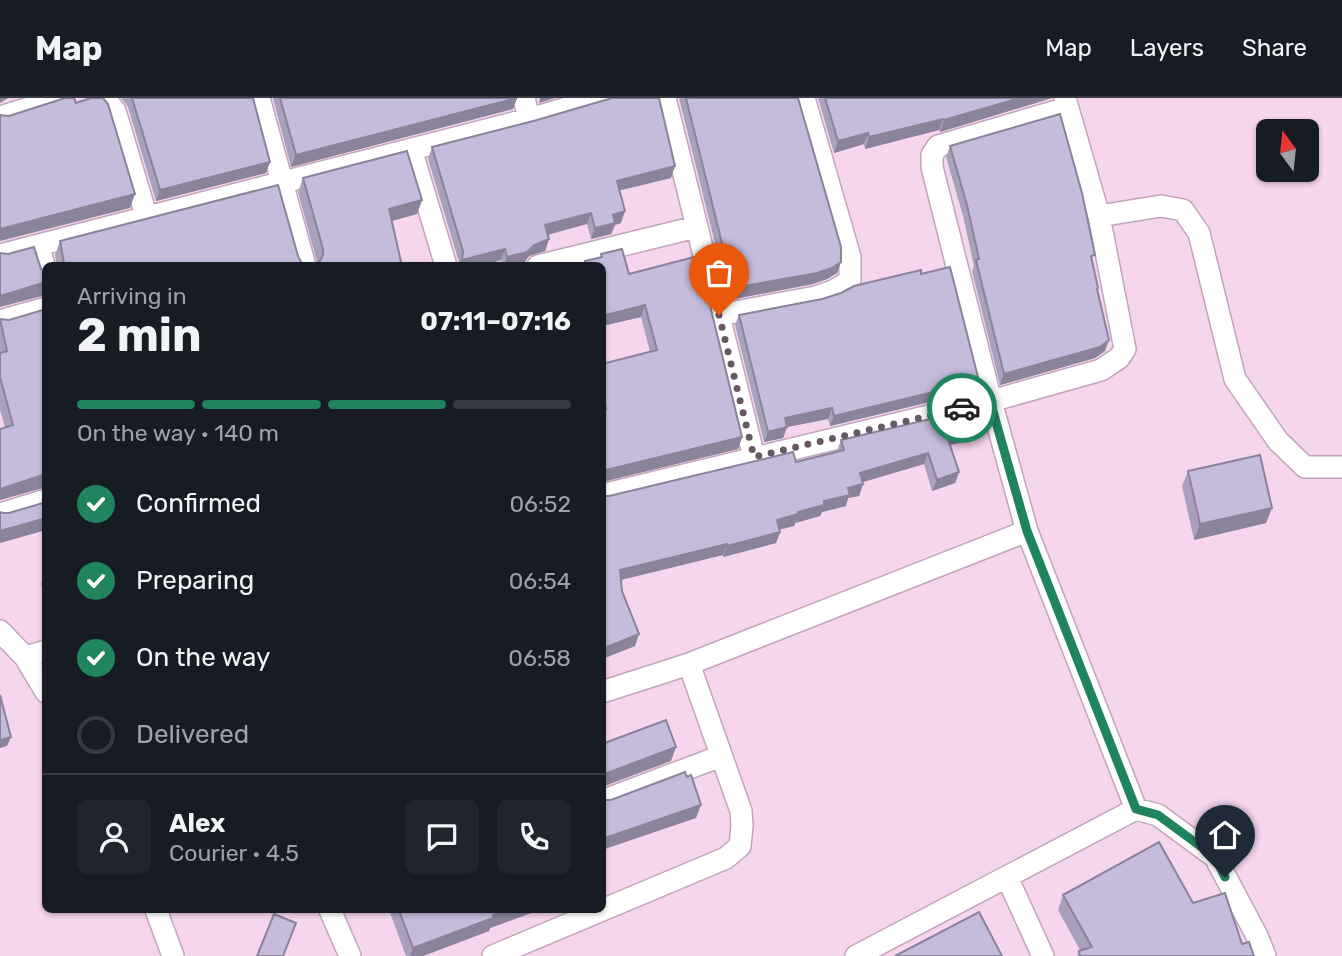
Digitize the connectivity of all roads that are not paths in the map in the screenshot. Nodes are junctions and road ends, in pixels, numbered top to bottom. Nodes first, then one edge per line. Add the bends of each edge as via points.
1 (62, 98) edge
2 (104, 98) edge
3 (259, 98) edge
4 (602, 98) edge
5 (665, 98) edge
6 (804, 98) edge
7 (1066, 103) edge
8 (527, 108) edge
9 (0, 117) edge
10 (411, 149) junction
11 (282, 182) junction
12 (1099, 216) junction
13 (147, 218) junction
14 (696, 227) junction
15 (39, 246) junction
16 (0, 255) edge
17 (43, 262) edge
18 (304, 262) edge
19 (445, 262) edge
20 (565, 262) edge
21 (42, 309) edge
22 (719, 315) junction
23 (0, 321) edge
24 (990, 401) junction
25 (754, 457) junction
26 (1342, 467) edge
27 (606, 490) edge
28 (42, 501) edge
29 (0, 514) edge
30 (1027, 531) junction
31 (0, 631) edge
32 (35, 654) edge
33 (689, 664) junction
34 (42, 678) edge
35 (606, 691) edge
36 (722, 756) junction
37 (606, 800) edge
38 (1136, 809) junction
39 (1007, 877) junction
40 (606, 908) edge
41 (157, 913) edge
42 (331, 913) edge
43 (595, 913) edge
44 (173, 956) edge
45 (350, 956) edge
46 (492, 956) edge
47 (856, 956) edge
48 (1043, 956) edge
49 (1265, 956) edge

1 - 9 street
2 - 13 street via 119,124
3 - 11 street
4 - 8 street
5 - 14 street
6 - 22 street via 850,257 850,281 816,298
7 - 12 street
7 - 24 street via 938,146 932,155
8 - 10 street
10 - 11 street
10 - 19 street
11 - 13 street
11 - 18 street
12 - 24 street via 1125,349 1101,370
12 - 26 street via 1161,206 1183,210 1199,233 1235,379 1278,441 1305,467
13 - 15 street
14 - 20 street
14 - 22 street
15 - 16 street
15 - 17 street
21 - 23 street
22 - 25 street
24 - 25 street
24 - 30 street
25 - 27 street
28 - 29 street
30 - 33 street
30 - 38 street
31 - 32 street
32 - 34 street
33 - 35 street
33 - 36 street
36 - 37 street
36 - 40 street via 741,811 740,846 726,858
38 - 39 street
38 - 49 street via 1158,815 1215,857
39 - 47 street
39 - 48 street
41 - 44 street
42 - 45 street
43 - 46 street

